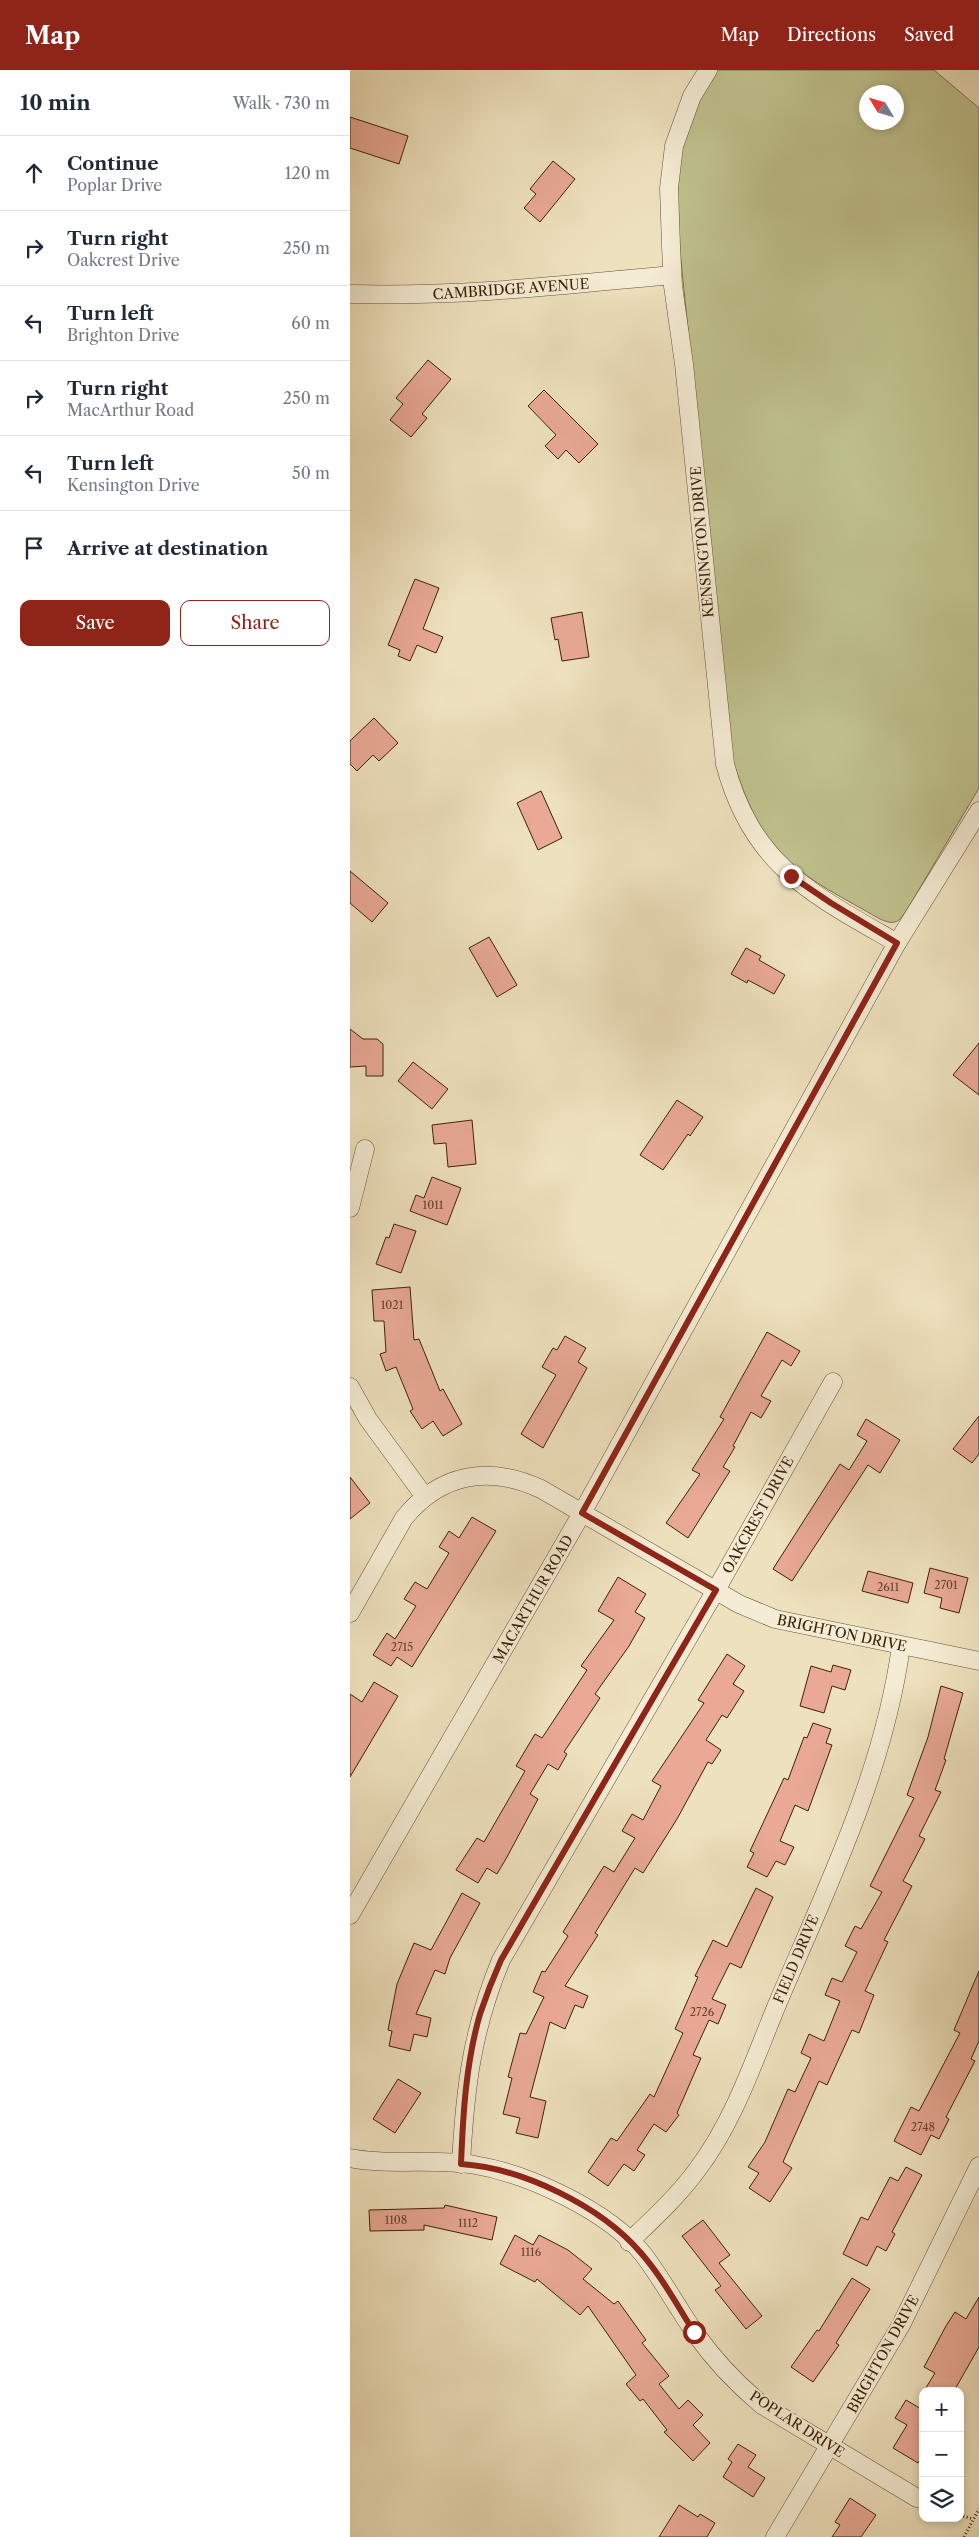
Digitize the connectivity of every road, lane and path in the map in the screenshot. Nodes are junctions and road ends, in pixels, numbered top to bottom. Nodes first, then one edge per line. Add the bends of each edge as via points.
1 (708, 70) edge
2 (672, 275) junction
3 (350, 294) edge
4 (979, 811) edge
5 (897, 943) junction
6 (365, 1149) dead end
7 (350, 1208) edge
8 (833, 1382) dead end
9 (350, 1387) edge
10 (425, 1497) junction
11 (582, 1513) junction
12 (716, 1590) junction
13 (350, 1613) edge
14 (901, 1646) junction
15 (979, 1661) edge
16 (350, 1915) edge
17 (350, 2158) edge
18 (461, 2164) junction
19 (979, 2166) edge
20 (629, 2242) junction
21 (831, 2446) junction
22 (917, 2498) dead end
23 (979, 2509) edge
24 (964, 2516) edge
25 (973, 2520) junction
26 (776, 2537) edge
27 (964, 2537) edge

1 - 2 street, KENSINGTON DRIVE via 692,96 674,146 669,188
2 - 3 street, CAMBRIDGE AVENUE via 499,292
2 - 5 street, KENSINGTON DRIVE via 684,364 722,745 731,784 755,836 778,864 831,903
4 - 5 street, MACARTHUR ROAD
5 - 11 street, MACARTHUR ROAD
6 - 7 street
8 - 12 street, OAKCREST DRIVE
9 - 10 street via 368,1419
10 - 11 street, BRIGHTON DRIVE via 435,1489 462,1478 500,1476 525,1482
10 - 13 street, BRIGHTON DRIVE via 404,1518
11 - 12 street, BRIGHTON DRIVE
11 - 16 street, MACARTHUR ROAD
12 - 14 street, BRIGHTON DRIVE via 775,1619
12 - 18 street, OAKCREST DRIVE via 501,1960 480,2015 471,2055
14 - 15 street, BRIGHTON DRIVE
14 - 20 street, FIELD DRIVE via 897,1676 871,1774 729,2118 697,2170
17 - 18 street, POPLAR DRIVE
18 - 20 street, POPLAR DRIVE via 497,2170 543,2185 580,2204
19 - 21 street, BRIGHTON DRIVE via 910,2307
20 - 21 street, POPLAR DRIVE via 656,2272 714,2358 744,2390 762,2405
21 - 22 street, POPLAR DRIVE
21 - 26 street, BRIGHTON DRIVE
23 - 25 path
24 - 25 path
25 - 27 path

